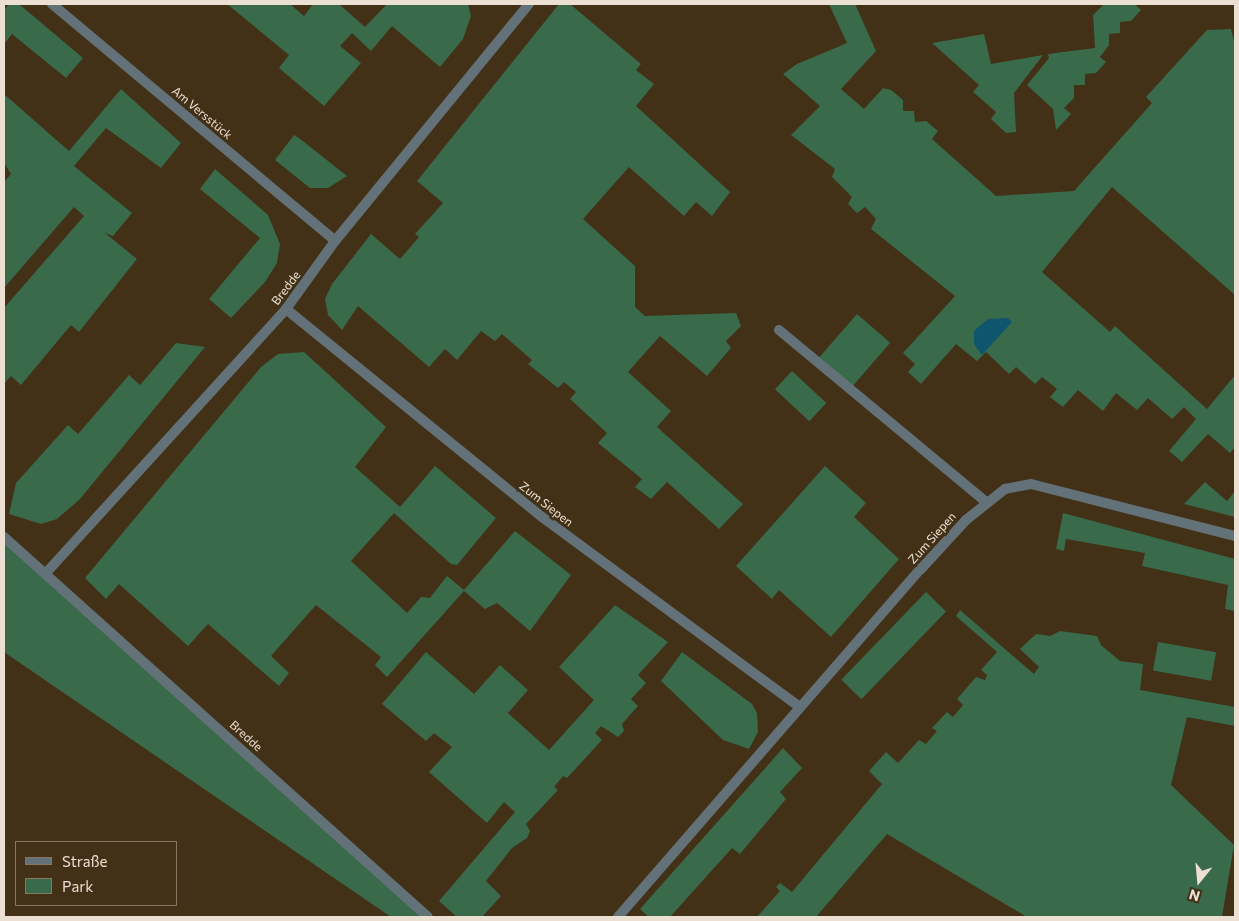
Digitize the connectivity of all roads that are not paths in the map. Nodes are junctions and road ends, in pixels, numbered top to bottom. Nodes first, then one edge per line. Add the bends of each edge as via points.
1 (52, 4) edge
2 (529, 4) edge
3 (335, 241) junction
4 (286, 309) junction
5 (778, 330) dead end
6 (986, 502) junction
7 (1235, 536) edge
8 (4, 537) edge
9 (46, 574) junction
10 (800, 707) junction
11 (428, 917) edge
12 (618, 917) edge

1 - 3 street, Am Versstück
2 - 3 street, Bredde
3 - 4 street, Bredde
4 - 9 street, Bredde
4 - 10 street, Zum Siepen via 542,517
5 - 6 street
6 - 7 street, Zum Siepen via 1005,489 1031,484
6 - 10 street, Zum Siepen via 959,527
8 - 9 street, Bredde
9 - 11 street, Bredde
10 - 12 street, Zum Siepen

